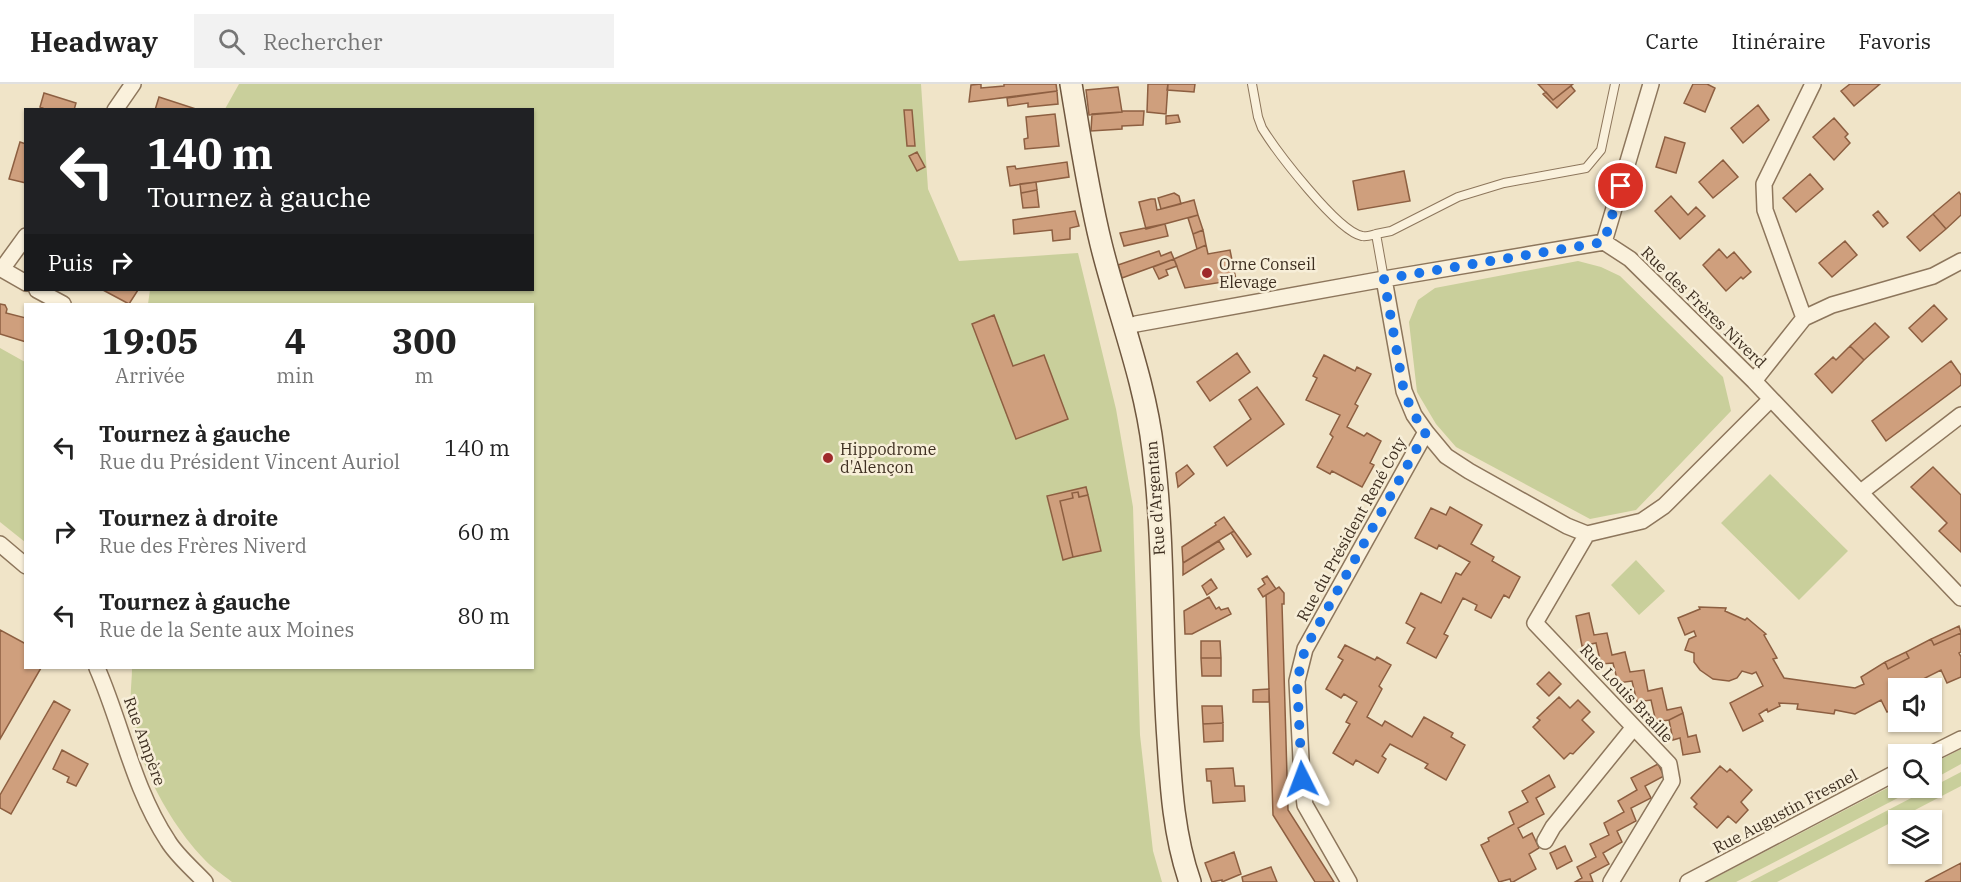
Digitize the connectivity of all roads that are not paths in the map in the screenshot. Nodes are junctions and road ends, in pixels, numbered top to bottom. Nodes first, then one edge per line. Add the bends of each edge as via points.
1 (133, 84) edge
2 (1071, 84) edge
3 (1252, 84) edge
4 (1615, 84) edge
5 (1651, 84) edge
6 (1813, 84) edge
7 (117, 108) edge
8 (1376, 234) junction
9 (24, 239) edge
10 (1604, 242) junction
11 (1961, 261) edge
12 (1, 269) edge
13 (1384, 279) junction
14 (24, 282) edge
15 (39, 291) edge
16 (61, 303) edge
17 (1804, 318) junction
18 (1125, 328) junction
19 (1754, 381) junction
20 (1770, 400) junction
21 (1961, 415) edge
22 (1426, 432) junction
23 (1861, 492) junction
24 (1587, 534) junction
25 (0, 544) edge
26 (24, 564) edge
27 (1961, 598) edge
28 (97, 669) edge
29 (1634, 727) junction
30 (1961, 739) edge
31 (1942, 748) edge
32 (1888, 777) edge
33 (1545, 841) dead end
34 (205, 882) edge
35 (1190, 882) edge
36 (1349, 882) edge
37 (1611, 882) edge
38 (1688, 882) edge

1 - 7 street
2 - 18 main road, Rue d'Argentan via 1101,245
3 - 8 lane via 1262,128 1323,205 1340,224 1362,236
4 - 8 lane via 1601,150 1586,168 1504,183 1458,197 1391,231
5 - 10 street
6 - 17 street via 1764,184 1765,210
8 - 13 lane
9 - 12 street
10 - 13 street
10 - 19 street, Rue des Frères Niverd via 1630,259
11 - 17 street via 1933,276 1832,305
12 - 14 street
13 - 18 street
13 - 22 street via 1404,392
15 - 16 street
17 - 19 street
18 - 35 main road, Rue d'Argentan via 1153,448 1172,808
19 - 20 street, Rue des Frères Niverd
20 - 23 street, Rue des Frères Niverd
20 - 24 street via 1664,506 1642,521
21 - 23 street
22 - 24 street via 1446,456 1469,471
22 - 36 street, Rue du Président René Coty via 1305,649 1297,681 1305,805
23 - 27 street, Rue des Frères Niverd
24 - 29 street, Rue Louis Braille via 1536,623
25 - 26 street
28 - 34 street, Rue Ampère via 137,782 168,842
29 - 33 street
29 - 37 street, Rue Louis Braille via 1669,764 1672,781
30 - 31 street
32 - 38 street, Rue Augustin Fresnel

